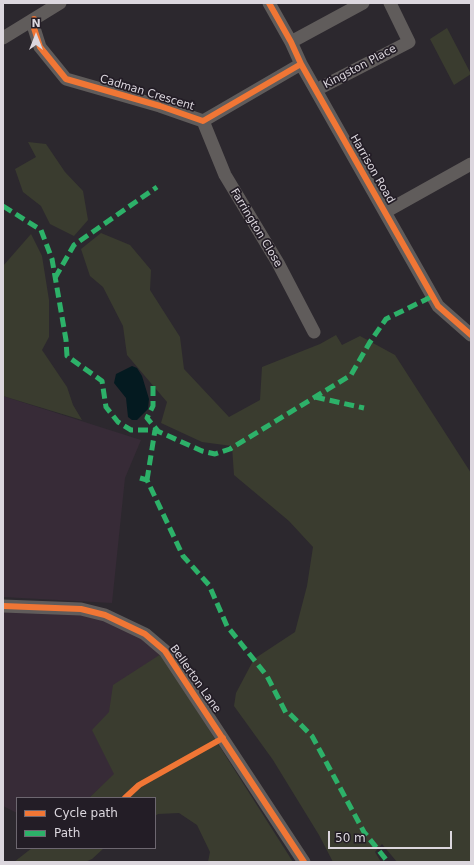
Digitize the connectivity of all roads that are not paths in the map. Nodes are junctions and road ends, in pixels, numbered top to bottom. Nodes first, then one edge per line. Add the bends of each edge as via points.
1 (60, 3) edge
2 (269, 3) edge
3 (363, 3) edge
4 (390, 3) edge
5 (34, 19) junction
6 (3, 38) edge
7 (291, 42) junction
8 (300, 64) junction
9 (316, 90) junction
10 (203, 121) junction
11 (471, 164) edge
12 (385, 212) junction
13 (314, 332) dead end
14 (471, 335) edge
15 (3, 606) edge
16 (304, 862) edge

1 - 5 street
2 - 7 street, Harrison Road
3 - 7 street
4 - 9 street, Kingston Place via 409,42
5 - 6 street
5 - 10 street, Cadman Crescent via 40,47 66,79
7 - 8 street, Harrison Road
8 - 9 street, Harrison Road
8 - 10 street, Cadman Crescent
9 - 12 street, Harrison Road
10 - 13 street, Farrington Close via 224,175 278,263
11 - 12 street
12 - 14 street, Harrison Road via 438,306
15 - 16 street, Bellerton Lane via 81,609 105,615 144,634 165,651

